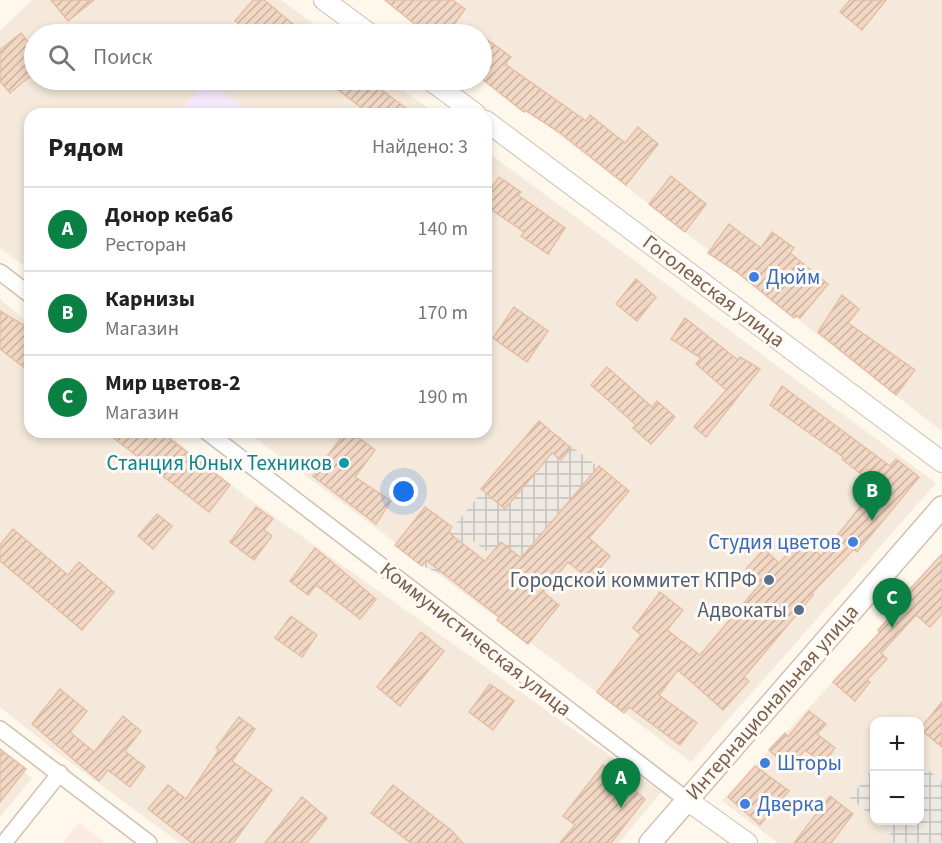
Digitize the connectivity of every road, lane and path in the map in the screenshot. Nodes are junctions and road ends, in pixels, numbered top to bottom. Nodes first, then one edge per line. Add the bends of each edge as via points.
1 (324, 0) edge
2 (356, 24) edge
3 (444, 90) edge
4 (468, 108) edge
5 (492, 125) edge
6 (0, 272) edge
7 (24, 290) edge
8 (215, 438) edge
9 (942, 462) edge
10 (942, 507) edge
11 (0, 729) edge
12 (60, 773) junction
13 (687, 800) junction
14 (4, 843) edge
15 (149, 843) edge
16 (650, 843) edge
17 (747, 843) edge

1 - 2 street
3 - 4 street
5 - 9 street, Гоголевская улица
6 - 7 street
8 - 13 street, Коммунистическая улица
10 - 13 main road, Интернациональная улица
11 - 12 street
12 - 14 street
12 - 15 street
13 - 16 main road, Интернациональная улица
13 - 17 street, Коммунистическая улица

